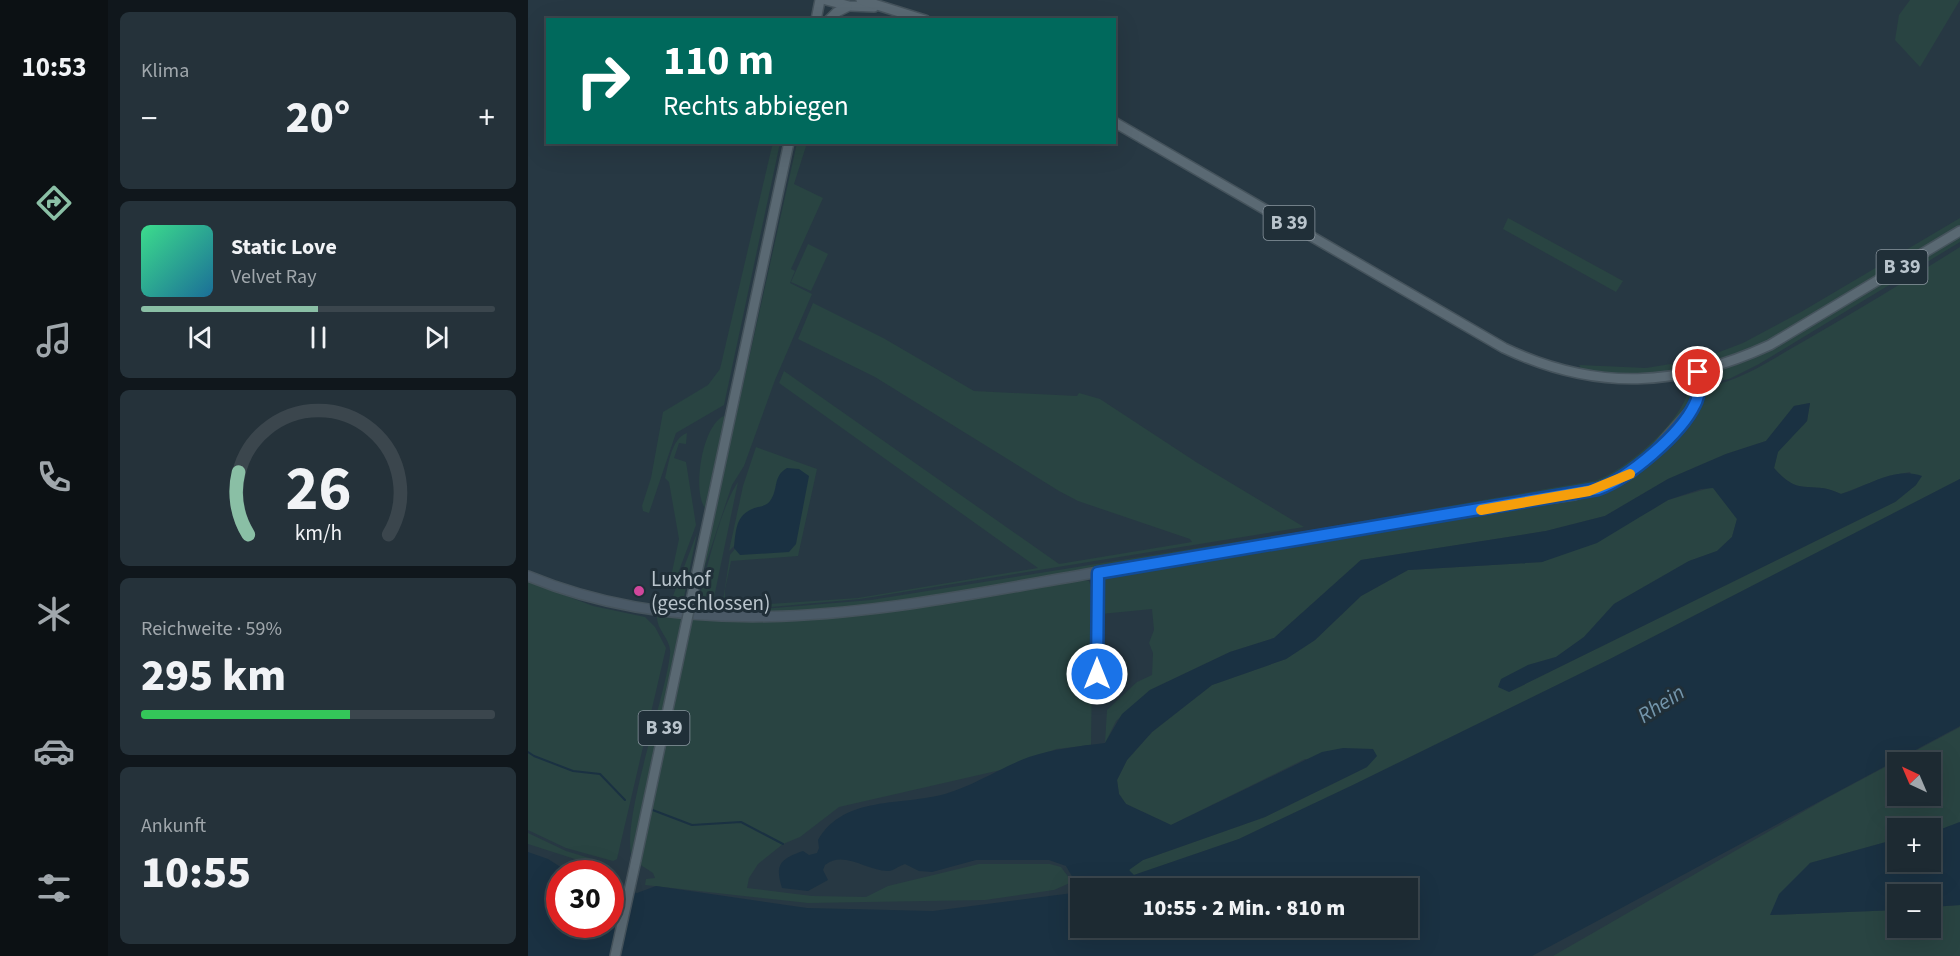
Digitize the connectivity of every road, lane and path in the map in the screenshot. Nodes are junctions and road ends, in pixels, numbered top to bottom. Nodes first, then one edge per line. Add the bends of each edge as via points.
1 (820, 0) edge
2 (826, 0) edge
3 (861, 0) edge
4 (849, 6) junction
5 (877, 6) junction
6 (816, 18) edge
7 (831, 18) edge
8 (919, 18) edge
9 (1116, 123) edge
10 (789, 144) edge
11 (1960, 231) edge
12 (1698, 372) junction
13 (1098, 573) junction
14 (528, 576) edge
15 (1097, 674) dead end
16 (615, 956) edge

1 - 6 main road
2 - 4 main road
3 - 5 main road
4 - 5 main road
4 - 7 main road
5 - 8 main road
9 - 12 main road, B 39 via 1524,357 1560,370 1601,378 1649,379
10 - 16 main road, B 39, bridge
11 - 12 main road, B 39 via 1770,345
12 - 13 street via 1696,404 1679,425 1631,473 1598,489
13 - 14 street via 865,610 751,618 627,607 584,597
13 - 15 street

